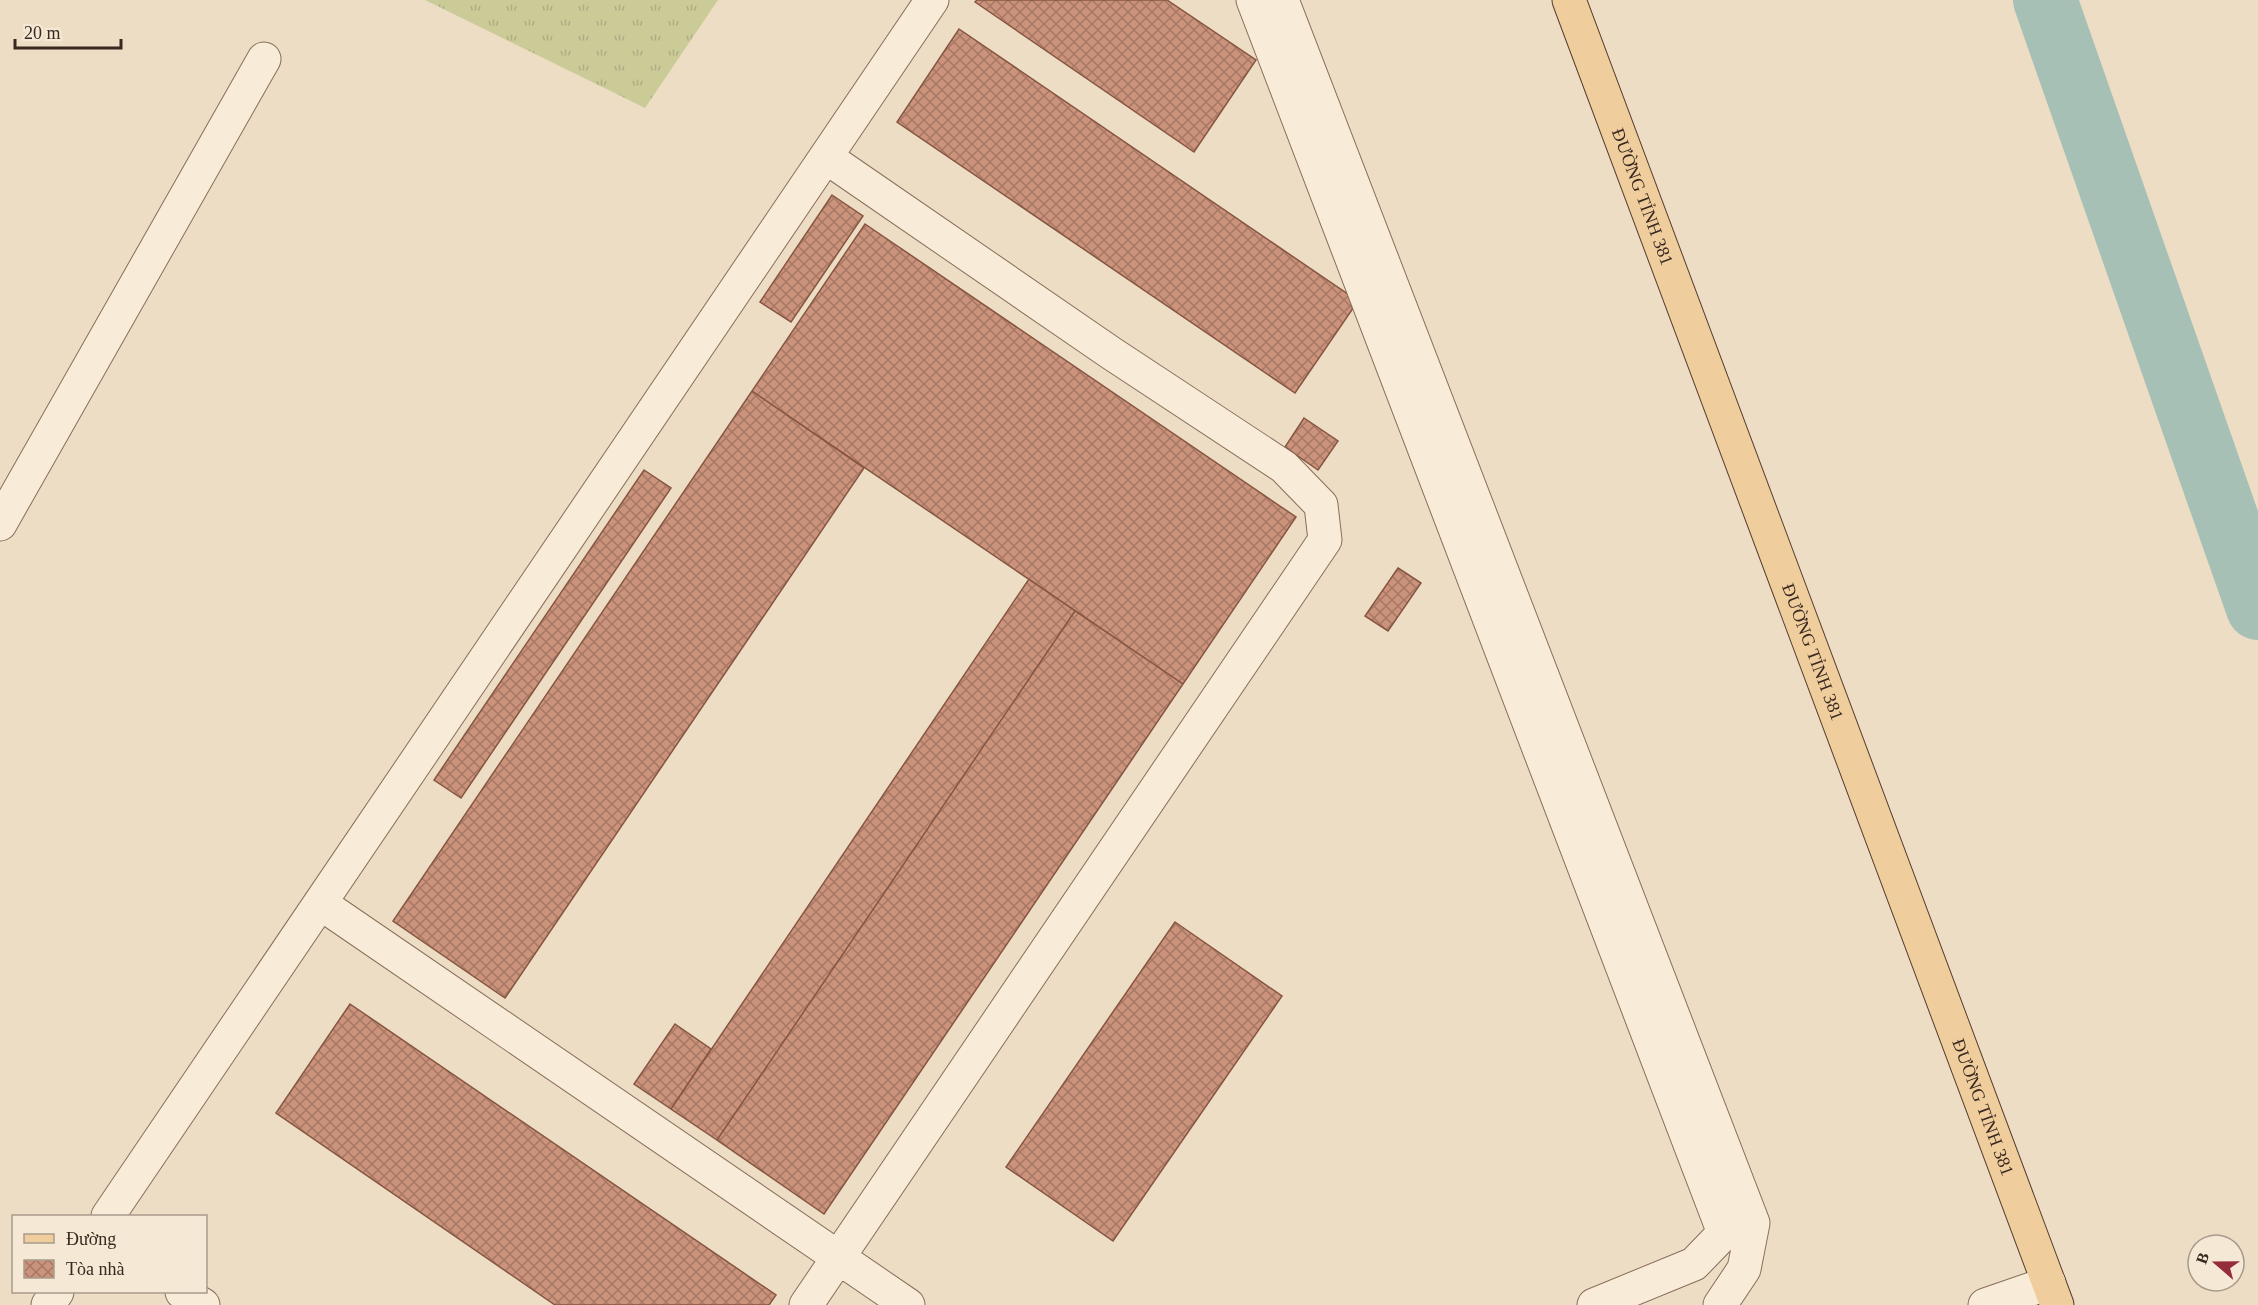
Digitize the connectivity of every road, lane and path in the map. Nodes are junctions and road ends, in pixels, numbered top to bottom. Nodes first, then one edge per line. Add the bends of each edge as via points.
1 (932, 0) edge
2 (1253, 0) edge
3 (1282, 0) edge
4 (1569, 0) edge
5 (264, 59) dead end
6 (826, 157) junction
7 (0, 524) edge
8 (320, 903) junction
9 (109, 1215) edge
10 (1724, 1233) junction
11 (838, 1258) junction
12 (1744, 1269) junction
13 (184, 1293) edge
14 (2053, 1294) edge
15 (203, 1305) edge
16 (806, 1305) edge
17 (908, 1305) edge
18 (1594, 1305) edge
19 (1720, 1305) edge
20 (1985, 1305) edge

1 - 6 street
2 - 10 street
3 - 12 street via 1753,1223
4 - 14 main road, ĐƯỜNG TỈNH 381
5 - 7 street
6 - 8 street
6 - 11 street via 1284,467 1321,505 1325,540
8 - 9 street
8 - 11 street
10 - 12 street
10 - 18 street via 1694,1264
11 - 16 street
11 - 17 street
12 - 19 street
13 - 15 street
14 - 20 street

